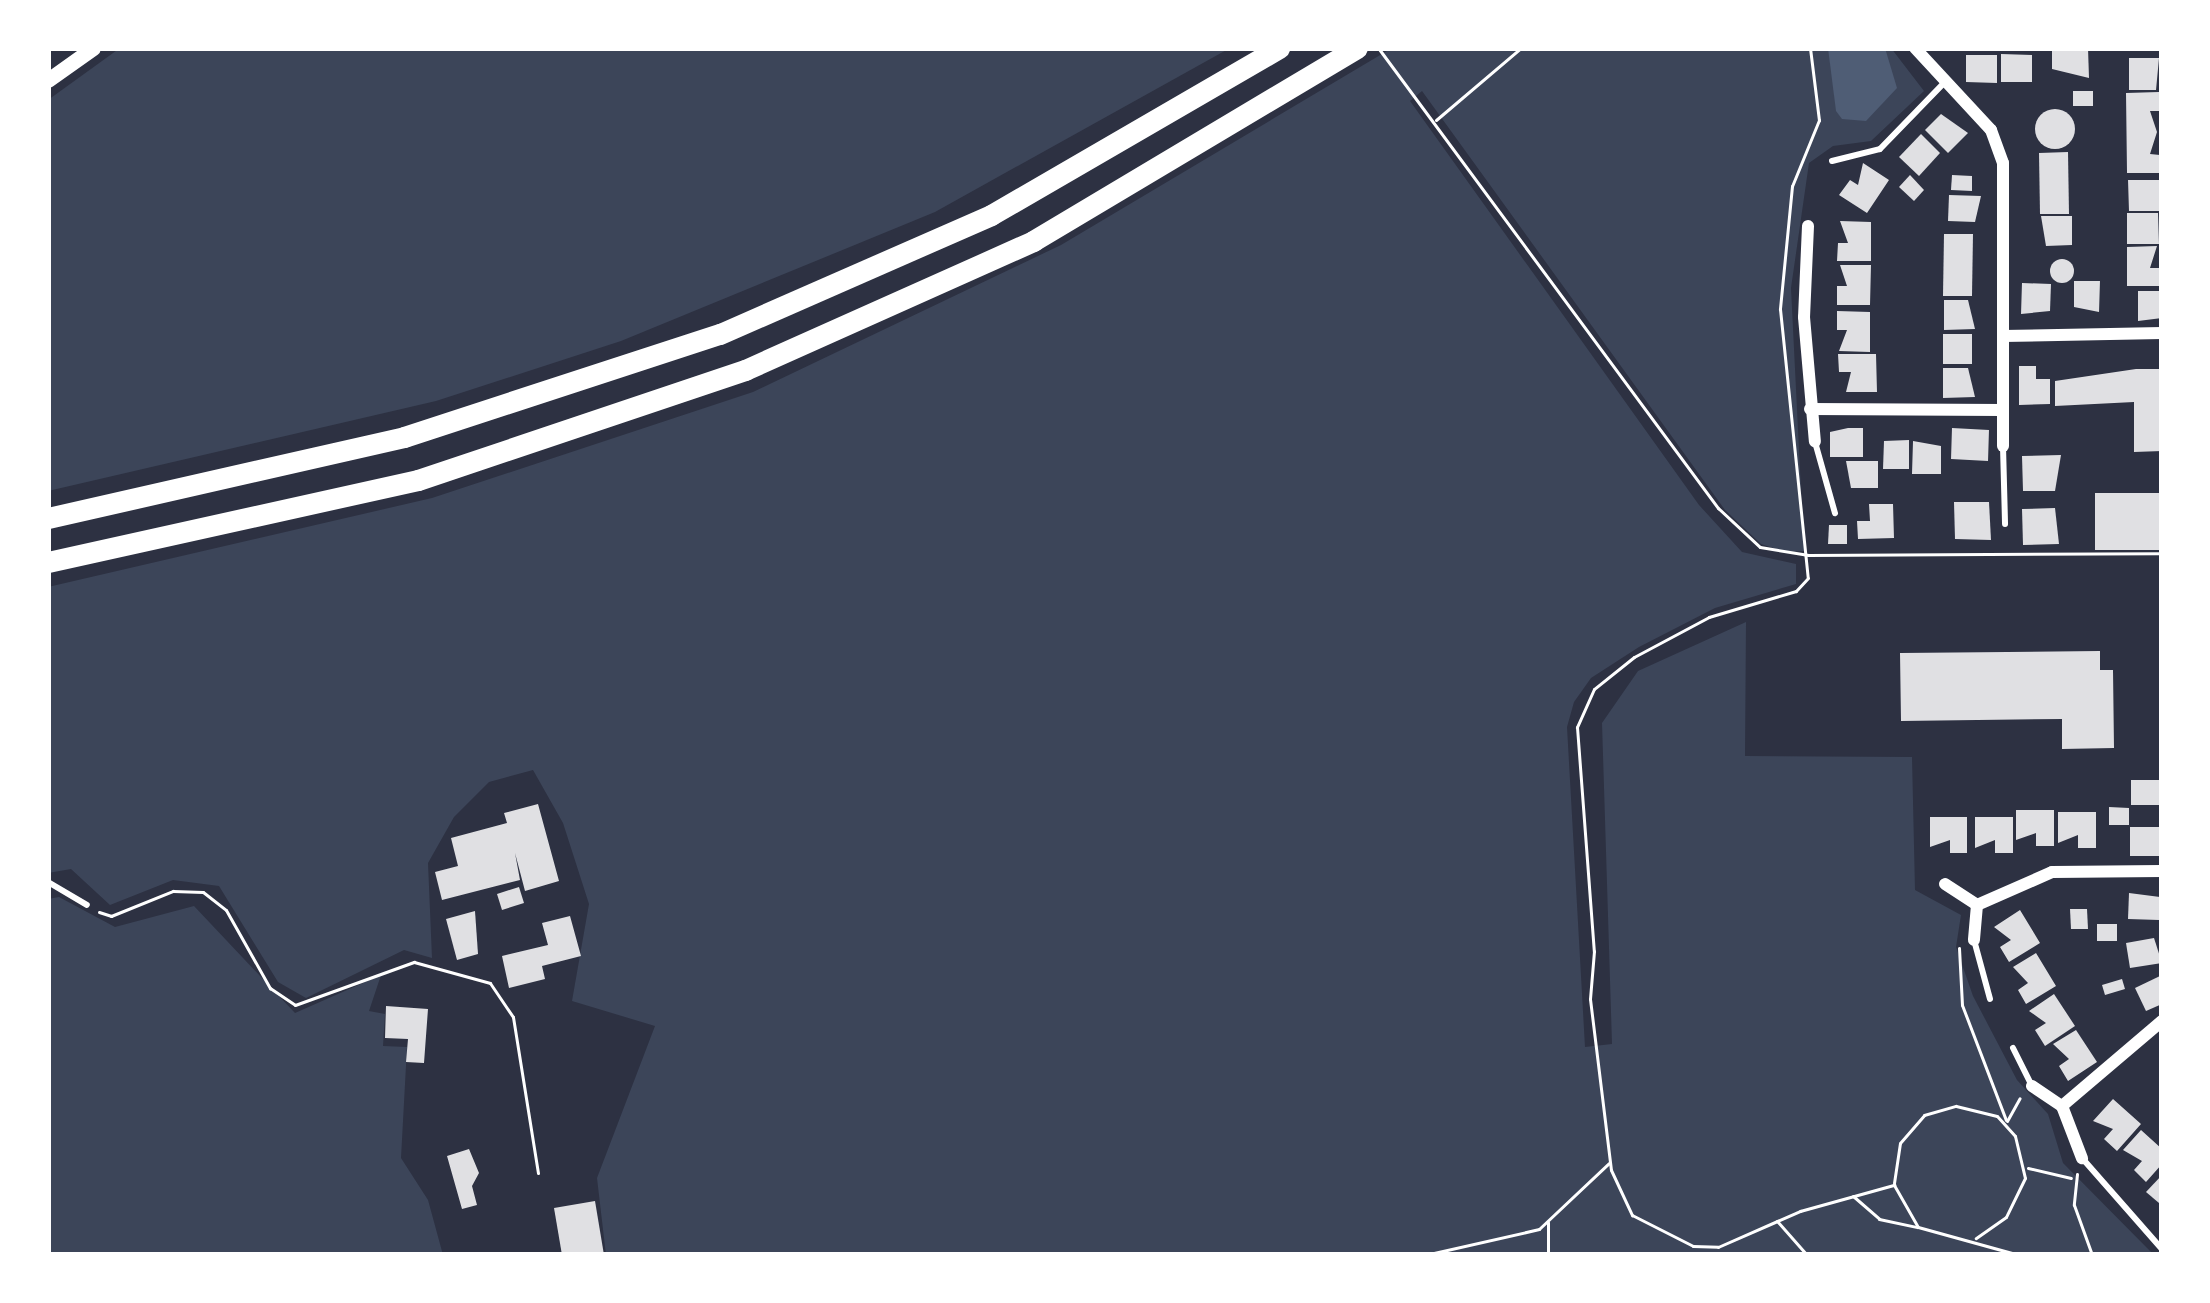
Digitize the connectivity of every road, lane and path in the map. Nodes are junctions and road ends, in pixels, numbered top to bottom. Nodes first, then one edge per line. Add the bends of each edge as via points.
1 (93, 48) edge
2 (1280, 48) edge
3 (1357, 48) edge
4 (1378, 48) edge
5 (1521, 48) edge
6 (1810, 48) edge
7 (1915, 48) edge
8 (48, 80) edge
9 (1944, 83) junction
10 (1433, 120) junction
11 (1832, 161) dead end
12 (1808, 226) dead end
13 (2162, 333) edge
14 (2003, 336) junction
15 (1810, 409) junction
16 (2003, 410) junction
17 (1815, 442) joint
18 (2003, 446) joint
19 (1835, 513) dead end
20 (48, 518) edge
21 (2005, 524) dead end
22 (2162, 553) edge
23 (1808, 555) junction
24 (48, 562) edge
25 (2162, 872) edge
26 (48, 883) edge
27 (1945, 884) dead end
28 (87, 905) joint
29 (1977, 905) junction
30 (1974, 940) joint
31 (1990, 999) dead end
32 (2162, 1022) edge
33 (2013, 1048) dead end
34 (2032, 1086) junction
35 (2062, 1106) junction
36 (2007, 1123) junction
37 (1610, 1162) junction
38 (2086, 1162) junction
39 (2026, 1168) junction
40 (538, 1173) dead end
41 (2071, 1178) junction
42 (1894, 1185) junction
43 (1853, 1196) junction
44 (1548, 1220) junction
45 (1777, 1221) junction
46 (1918, 1227) junction
47 (1976, 1238) junction
48 (2162, 1249) edge
49 (1807, 1254) edge
50 (1425, 1255) edge
51 (1548, 1255) edge
52 (2019, 1255) edge
53 (2092, 1255) edge

1 - 8 street
2 - 20 highway via 991,215 720,334 404,437
3 - 24 highway via 1033,241 745,370 418,480
4 - 10 path
5 - 10 path
6 - 23 path via 1819,120 1792,186 1780,309 1786,423
7 - 9 street
9 - 11 lane via 1880,149
9 - 14 street via 1991,130 2003,163
10 - 23 path via 1728,521 1760,547
12 - 15 street
13 - 14 street
14 - 16 street
15 - 16 street
15 - 17 street
16 - 18 street
17 - 19 lane
18 - 21 lane
22 - 23 path
23 - 37 path via 1808,578 1796,591 1678,632 1605,677 1581,712 1590,1000
25 - 29 street via 2045,874
26 - 28 lane
27 - 29 street
28 - 40 path via 111,916 173,891 203,892 226,910 270,988 295,1005 394,964 433,964 490,983 513,1017
29 - 30 street
29 - 36 path via 1964,913 1958,989
30 - 31 lane
32 - 35 street
33 - 34 lane
34 - 35 street
34 - 36 path
35 - 38 street
36 - 39 path
36 - 42 path via 1965,1106 1924,1115 1900,1143
37 - 44 path
37 - 45 path via 1625,1205 1670,1239 1718,1247
38 - 41 path
38 - 48 lane
39 - 41 path
39 - 47 path via 2013,1210
41 - 53 path
42 - 43 path
42 - 46 path
43 - 45 path
43 - 46 path via 1879,1219
44 - 50 path via 1528,1234
44 - 51 path
45 - 49 path
46 - 47 path
47 - 52 path

